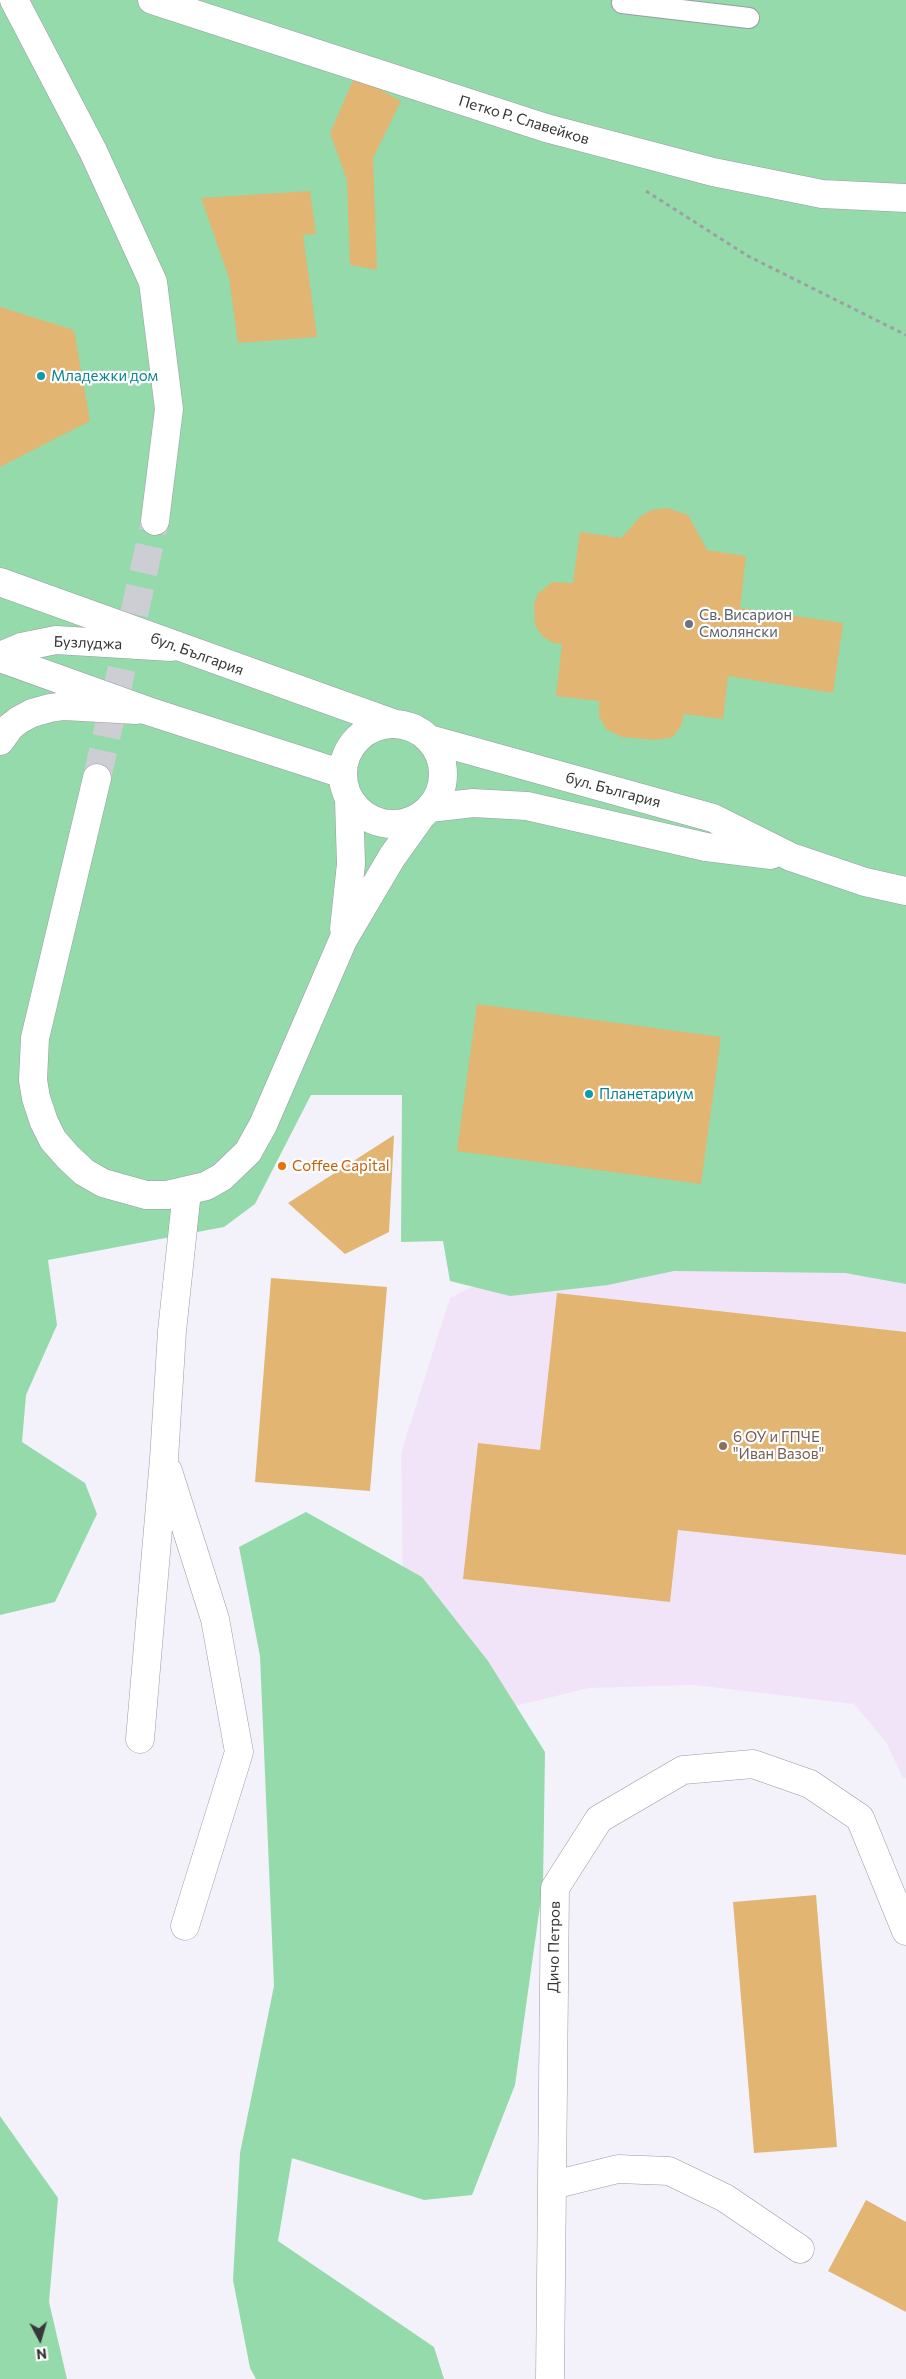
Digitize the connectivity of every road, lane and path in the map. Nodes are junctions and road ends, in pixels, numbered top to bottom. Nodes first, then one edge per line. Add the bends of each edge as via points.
1 (14, 0) edge
2 (152, 0) edge
3 (620, 1) edge
4 (749, 18) dead end
5 (906, 198) edge
6 (748, 256) dead end
7 (906, 335) edge
8 (155, 521) tunnel mouth
9 (0, 582) edge
10 (178, 647) junction
11 (0, 657) edge
12 (148, 711) junction
13 (395, 724) junction
14 (1, 738) edge
15 (429, 739) junction
16 (98, 778) tunnel mouth
17 (346, 787) junction
18 (426, 812) junction
19 (791, 857) junction
20 (906, 891) edge
21 (343, 940) junction
22 (187, 1191) junction
23 (164, 1459) junction
24 (140, 1739) dead end
25 (185, 1926) dead end
26 (906, 1931) edge
27 (553, 2185) junction
28 (800, 2249) dead end
29 (550, 2379) edge

1 - 8 street via 93,151 153,282 169,409
2 - 5 street, Петко Р. Славейков via 546,128 713,172 822,194
3 - 4 lane
6 - 7 path
9 - 10 street, бул. България
10 - 11 street, Бузлуджа via 56,640 21,647
10 - 13 street, бул. България
11 - 12 street
12 - 14 street via 50,708 20,720
12 - 17 street
13 - 15 street via 413,728
13 - 17 street via 372,729 354,743 346,757
15 - 18 street via 441,758 443,773 441,790
15 - 19 street, бул. България via 713,818
16 - 22 street via 34,1038 36,1098 53,1140 84,1172 103,1183 146,1195
17 - 18 street via 361,814 379,822 401,824
17 - 21 street via 351,864
18 - 19 street, бул. България via 473,803 527,806 706,847
18 - 21 street via 392,857
19 - 20 street, бул. България via 865,882
21 - 22 street via 256,1140 236,1166 222,1177
22 - 23 street via 172,1331
23 - 24 street
23 - 25 street via 215,1619 240,1752
26 - 27 street, Дичо Петров via 860,1818 810,1784 754,1764 683,1770 600,1819 555,1888
27 - 28 street via 618,2169 669,2171 725,2198
27 - 29 street, Дичо Петров

